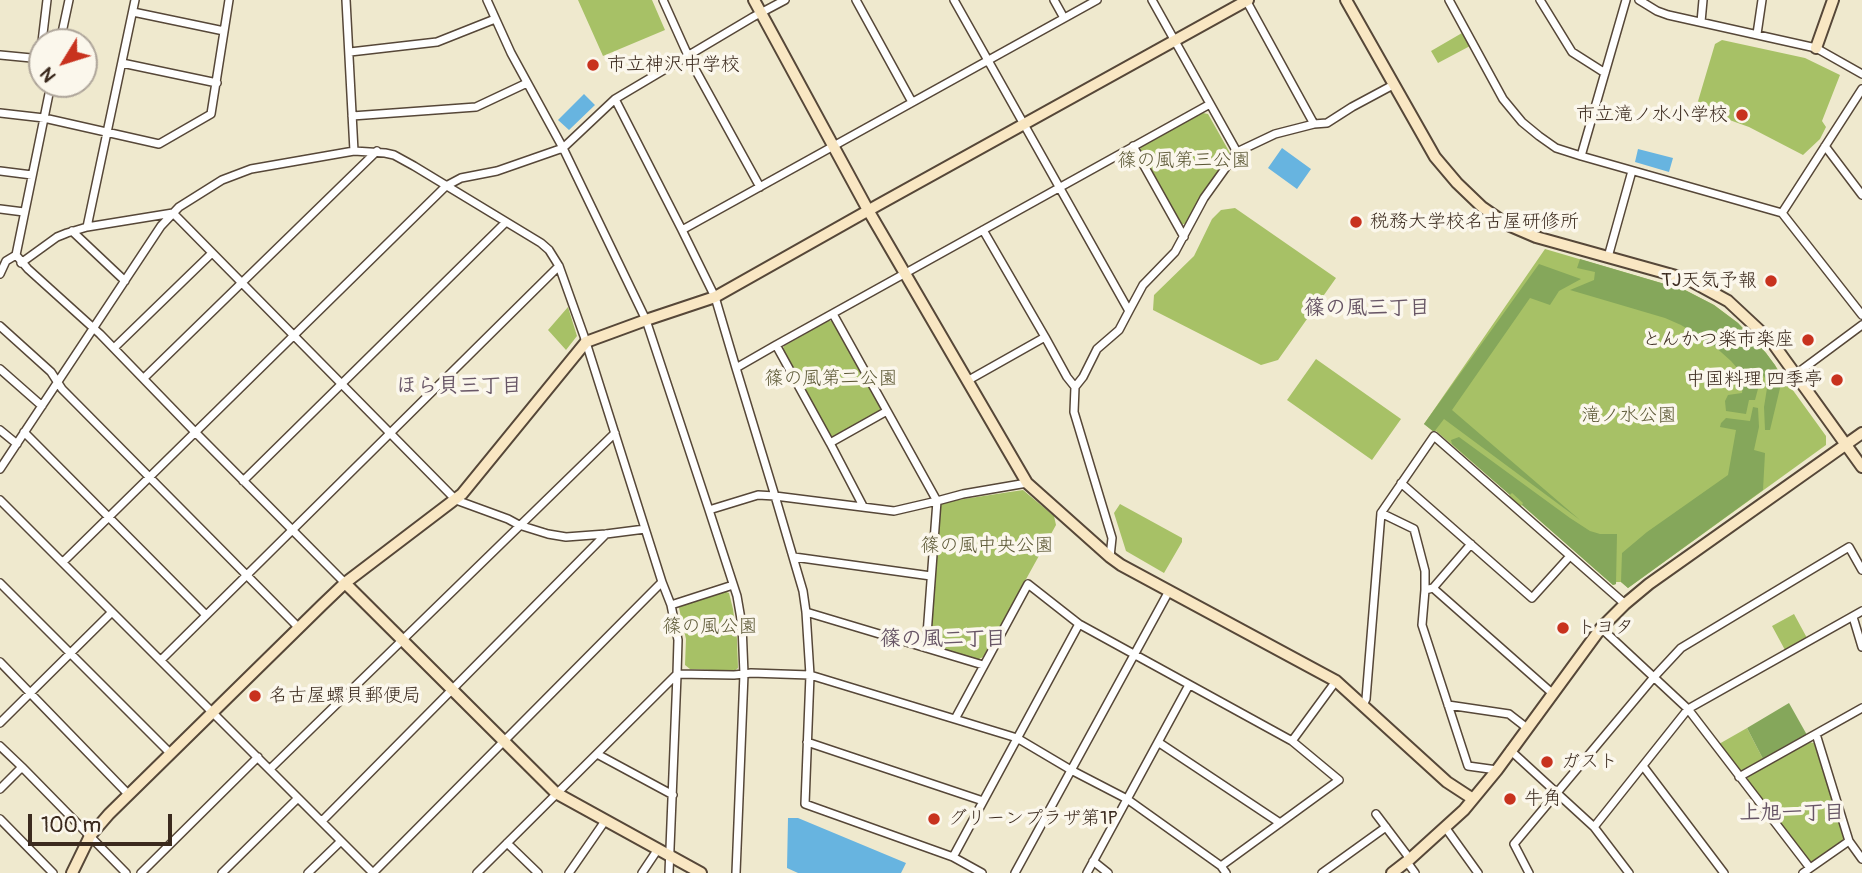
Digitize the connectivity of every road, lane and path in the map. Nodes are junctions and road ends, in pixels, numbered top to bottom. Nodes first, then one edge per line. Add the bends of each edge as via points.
1 (47, 0) edge
2 (69, 0) edge
3 (135, 0) edge
4 (229, 0) edge
5 (346, 0) edge
6 (488, 0) edge
7 (663, 0) edge
8 (754, 0) edge
9 (785, 0) edge
10 (856, 0) edge
11 (954, 0) edge
12 (1054, 0) edge
13 (1097, 0) edge
14 (1152, 0) edge
15 (1247, 0) edge
16 (1346, 0) edge
17 (1449, 0) edge
18 (1540, 0) edge
19 (1626, 0) edge
20 (1639, 0) edge
21 (1703, 0) edge
22 (1762, 0) edge
23 (1833, 0) edge
24 (133, 12) junction
25 (761, 13) junction
26 (1064, 18) junction
27 (495, 19) junction
28 (1701, 22) junction
29 (44, 28) edge
30 (63, 28) edge
31 (224, 31) junction
32 (1757, 34) junction
33 (1174, 40) junction
34 (1816, 48) junction
35 (349, 52) junction
36 (0, 55) edge
37 (688, 55) junction
38 (28, 58) edge
39 (988, 60) junction
40 (122, 63) junction
41 (1605, 73) junction
42 (1862, 74) edge
43 (217, 83) junction
44 (527, 83) junction
45 (1392, 85) junction
46 (1862, 89) edge
47 (48, 98) edge
48 (615, 99) junction
49 (912, 102) junction
50 (1210, 104) junction
51 (0, 113) edge
52 (352, 116) junction
53 (44, 118) junction
54 (1024, 124) junction
55 (1314, 124) junction
56 (107, 134) junction
57 (833, 146) junction
58 (1133, 146) junction
59 (1825, 146) junction
60 (564, 148) junction
61 (354, 151) junction
62 (377, 152) junction
63 (1237, 152) junction
64 (1581, 156) junction
65 (0, 171) edge
66 (1632, 171) junction
67 (32, 175) junction
68 (446, 186) junction
69 (760, 187) junction
70 (1060, 187) junction
71 (1862, 195) edge
72 (0, 209) edge
73 (868, 210) junction
74 (24, 212) junction
75 (173, 213) junction
76 (1782, 213) junction
77 (506, 222) junction
78 (87, 227) junction
79 (682, 230) junction
80 (983, 230) junction
81 (72, 231) junction
82 (1184, 237) junction
83 (212, 253) junction
84 (16, 255) junction
85 (1608, 257) junction
86 (21, 262) junction
87 (559, 266) junction
88 (905, 273) junction
89 (0, 274) edge
90 (125, 281) junction
91 (243, 283) junction
92 (715, 297) junction
93 (1129, 311) junction
94 (833, 314) junction
95 (1862, 315) edge
96 (646, 320) junction
97 (0, 326) edge
98 (1862, 326) edge
99 (93, 328) junction
100 (295, 335) junction
101 (1045, 337) junction
102 (586, 342) junction
103 (776, 345) junction
104 (114, 348) junction
105 (736, 368) junction
106 (0, 369) edge
107 (1796, 374) junction
108 (144, 378) junction
109 (967, 381) junction
110 (58, 382) junction
111 (343, 384) junction
112 (1075, 387) junction
113 (42, 405) junction
114 (887, 411) junction
115 (0, 430) edge
116 (24, 432) junction
117 (195, 432) junction
118 (390, 433) junction
119 (615, 433) junction
120 (1862, 433) edge
121 (830, 443) junction
122 (17, 444) junction
123 (1845, 444) junction
124 (1862, 467) edge
125 (0, 469) edge
126 (149, 477) junction
127 (243, 481) junction
128 (1027, 483) junction
129 (1401, 483) junction
130 (775, 496) junction
131 (0, 500) edge
132 (456, 500) junction
133 (937, 501) junction
134 (863, 506) junction
135 (709, 510) junction
136 (1381, 513) junction
137 (109, 517) junction
138 (519, 525) junction
139 (293, 529) junction
140 (645, 529) junction
141 (606, 534) junction
142 (1471, 544) junction
143 (1570, 556) junction
144 (794, 557) junction
145 (1110, 557) junction
146 (63, 562) junction
147 (1862, 570) edge
148 (246, 575) junction
149 (931, 576) junction
150 (663, 582) junction
151 (0, 583) edge
152 (345, 583) junction
153 (733, 585) junction
154 (1429, 589) junction
155 (1168, 591) junction
156 (1625, 604) junction
157 (671, 605) junction
158 (1862, 611) edge
159 (112, 612) junction
160 (806, 612) junction
161 (206, 615) junction
162 (1853, 617) junction
163 (1079, 624) junction
164 (299, 628) junction
165 (1601, 628) junction
166 (401, 640) junction
167 (1862, 647) edge
168 (926, 648) junction
169 (70, 654) junction
170 (1134, 654) junction
171 (161, 660) junction
172 (0, 662) edge
173 (983, 665) junction
174 (677, 674) junction
175 (744, 674) junction
176 (810, 675) junction
177 (1654, 677) junction
178 (1336, 681) junction
179 (1189, 685) junction
180 (452, 690) junction
181 (30, 693) junction
182 (1552, 693) junction
183 (1363, 705) junction
184 (1448, 705) junction
185 (1862, 708) edge
186 (1688, 709) junction
187 (214, 712) junction
188 (955, 719) junction
189 (0, 723) edge
190 (1527, 728) junction
191 (1816, 734) junction
192 (1017, 738) junction
193 (503, 741) junction
194 (1292, 741) junction
195 (807, 742) junction
196 (1158, 742) junction
197 (0, 746) edge
198 (1510, 750) junction
199 (171, 754) junction
200 (597, 754) junction
201 (258, 757) junction
202 (1643, 766) junction
203 (22, 767) junction
204 (270, 769) junction
205 (1071, 770) junction
206 (1497, 770) junction
207 (1740, 777) junction
208 (0, 789) edge
209 (556, 793) junction
210 (1557, 793) junction
211 (128, 794) junction
212 (673, 794) junction
213 (298, 798) junction
214 (1127, 799) junction
215 (1473, 799) junction
216 (983, 801) junction
217 (1376, 814) dead end
218 (0, 820) edge
219 (322, 821) junction
220 (605, 821) junction
221 (1280, 823) junction
222 (1386, 827) junction
223 (1445, 827) junction
224 (1594, 828) junction
225 (90, 836) junction
226 (341, 841) junction
227 (1849, 841) junction
228 (507, 843) junction
229 (658, 849) junction
230 (670, 856) junction
231 (953, 857) junction
232 (1862, 859) edge
233 (1093, 861) junction
234 (1409, 861) junction
235 (1223, 870) edge
236 (1806, 871) edge
237 (53, 873) edge
238 (72, 873) edge
239 (126, 873) edge
240 (141, 873) edge
241 (222, 873) edge
242 (308, 873) edge
243 (373, 873) edge
244 (477, 873) edge
245 (538, 873) edge
246 (569, 873) edge
247 (642, 873) edge
248 (669, 873) edge
249 (701, 873) edge
250 (736, 873) edge
251 (982, 873) edge
252 (1015, 873) edge
253 (1087, 873) edge
254 (1108, 873) edge
255 (1322, 873) edge
256 (1392, 873) edge
257 (1415, 873) edge
258 (1478, 873) edge
259 (1528, 873) edge
260 (1629, 873) edge
261 (1724, 873) edge

1 - 29 street
2 - 30 street
3 - 24 street
4 - 31 street
5 - 35 street
6 - 27 street
7 - 37 street
8 - 25 street
9 - 25 street
10 - 49 street
11 - 39 street
12 - 26 street
13 - 26 street
14 - 33 street
15 - 33 street
15 - 55 street
16 - 45 street
17 - 64 street via 1503,99 1522,122 1556,148
18 - 41 street via 1572,52
19 - 41 street
20 - 28 street via 1668,15
21 - 28 street
22 - 32 street
23 - 34 street
24 - 31 street
24 - 40 street
25 - 37 street
25 - 57 street
26 - 39 street
27 - 35 street via 437,42
27 - 44 street
28 - 32 street
31 - 43 street
32 - 34 street
33 - 50 street
33 - 54 street
34 - 42 street
35 - 52 street
36 - 38 street
37 - 48 street
37 - 69 street
39 - 49 street
39 - 54 street
40 - 43 street
40 - 56 street
41 - 64 street
43 - 56 street via 211,114 159,145
44 - 52 street via 476,107
44 - 60 street
45 - 55 street via 1328,123
45 - 85 street via 1435,157 1482,207 1536,237
46 - 59 street
47 - 53 street
48 - 60 street
48 - 79 street
49 - 57 street
50 - 58 street
50 - 63 street
51 - 53 street
52 - 61 street
53 - 56 street
53 - 67 street
54 - 70 street
54 - 73 street
55 - 63 street via 1275,134
56 - 78 street
57 - 69 street
57 - 73 street
58 - 70 street
58 - 82 street
59 - 71 street
59 - 76 street
60 - 68 street
60 - 96 street
61 - 62 street
61 - 75 street via 251,169 222,180
62 - 68 street via 394,155
62 - 91 street
63 - 82 street
64 - 66 street
65 - 67 street
66 - 76 street
66 - 85 street
67 - 74 street
68 - 77 street
68 - 100 street
69 - 79 street
70 - 80 street
70 - 93 street
72 - 74 street
73 - 88 street
73 - 92 street
74 - 84 street
75 - 78 street
75 - 83 street
75 - 90 street
76 - 95 street
77 - 87 street via 541,243
77 - 111 street
78 - 81 street
79 - 92 street
80 - 88 street
80 - 101 street
81 - 86 street
81 - 90 street
82 - 93 street via 1143,285
83 - 91 street
83 - 104 street
84 - 86 street
84 - 89 street via 6,261
85 - 107 street via 1693,282 1728,301 1772,342
86 - 99 street
87 - 102 street
87 - 118 street
88 - 94 street
88 - 109 street
90 - 99 street
91 - 100 street
91 - 108 street
92 - 96 street
92 - 105 street
93 - 112 street via 1119,330 1097,349
94 - 103 street
94 - 114 street
96 - 102 street
96 - 135 street
97 - 110 street
98 - 107 street
99 - 104 street
99 - 110 street
100 - 111 street
100 - 117 street
101 - 109 street
101 - 112 street
102 - 119 street
102 - 132 street
103 - 105 street
103 - 121 street
104 - 108 street
105 - 130 street
106 - 113 street
107 - 123 street
108 - 117 street
109 - 128 street
110 - 113 street
110 - 126 street
111 - 118 street
111 - 127 street
112 - 145 street via 1074,412 1112,538
113 - 116 street
114 - 121 street
114 - 133 street
115 - 122 street
116 - 122 street
116 - 137 street
117 - 126 street
117 - 127 street
118 - 132 street
118 - 139 street
119 - 138 street
119 - 140 street
120 - 123 street
121 - 134 street
122 - 125 street
123 - 124 street
123 - 156 street
126 - 137 street
126 - 148 street
127 - 139 street
128 - 133 street
128 - 145 street
129 - 136 street
129 - 142 street
129 - 143 street via 1434,436
130 - 134 street
130 - 135 street via 758,495
130 - 144 street
131 - 146 street
132 - 138 street
132 - 152 street
133 - 134 street via 894,510
133 - 149 street
135 - 153 street
136 - 154 street via 1414,529
136 - 183 street
137 - 146 street
137 - 161 street
138 - 141 street via 566,537
138 - 166 street
139 - 148 street
139 - 152 street
140 - 141 street
140 - 150 street
141 - 180 street
142 - 143 street via 1532,598
142 - 154 street
143 - 156 street
144 - 149 street
144 - 160 street
145 - 155 street
146 - 159 street
147 - 177 street via 1849,547 1681,648
148 - 161 street
148 - 164 street
149 - 168 street
150 - 157 street
150 - 193 street
151 - 169 street
152 - 164 street
152 - 166 street
153 - 157 street
153 - 175 street via 742,625
154 - 182 street
154 - 184 street via 1422,625
155 - 170 street
155 - 178 street
156 - 165 street
157 - 174 street via 678,640
158 - 162 street
159 - 169 street
159 - 171 street
160 - 168 street
160 - 176 street
161 - 171 street
162 - 167 street
162 - 186 street
163 - 170 street
163 - 173 street via 1028,584
163 - 192 street
164 - 187 street
165 - 177 street
165 - 182 street
166 - 180 street
166 - 204 street
168 - 173 street
169 - 181 street
169 - 199 street
170 - 179 street
170 - 205 street
171 - 187 street
172 - 181 street
173 - 188 street
174 - 175 street
174 - 200 street
174 - 212 street
175 - 176 street
175 - 250 street
176 - 188 street
176 - 195 street
177 - 186 street
177 - 210 street
178 - 183 street
178 - 194 street
179 - 194 street
179 - 196 street
180 - 193 street
180 - 219 street
181 - 189 street
181 - 211 street
182 - 190 street
183 - 215 street via 1447,782
184 - 190 street via 1509,714
184 - 206 street via 1468,766
185 - 191 street
186 - 202 street
186 - 207 street
187 - 199 street
187 - 201 street
188 - 192 street
190 - 198 street
191 - 207 street
191 - 227 street
192 - 205 street
192 - 216 street
193 - 209 street
193 - 243 street
194 - 221 street via 1339,780
195 - 216 street
195 - 231 street via 805,804
196 - 214 street
196 - 221 street
197 - 203 street
198 - 206 street
198 - 210 street
199 - 211 street
200 - 209 street
200 - 212 street
201 - 204 street
201 - 240 street
202 - 224 street
202 - 261 street
203 - 208 street
203 - 225 street
204 - 213 street
205 - 214 street
205 - 252 street
206 - 215 street
207 - 236 street
209 - 220 street
209 - 228 street
210 - 224 street
210 - 259 street via 1514,844
211 - 225 street
212 - 230 street
213 - 219 street
213 - 241 street
214 - 233 street
214 - 235 street
215 - 223 street
216 - 231 street
217 - 222 street
218 - 237 street
219 - 226 street
220 - 229 street
220 - 246 street
221 - 235 street
222 - 234 street
222 - 255 street
223 - 234 street
223 - 258 street
224 - 260 street
225 - 238 street
225 - 239 street
226 - 242 street
226 - 243 street
227 - 232 street
227 - 236 street
228 - 244 street
228 - 245 street
229 - 230 street
229 - 247 street
230 - 248 street
230 - 249 street
231 - 251 street
233 - 253 street
233 - 254 street
234 - 256 street
234 - 257 street

